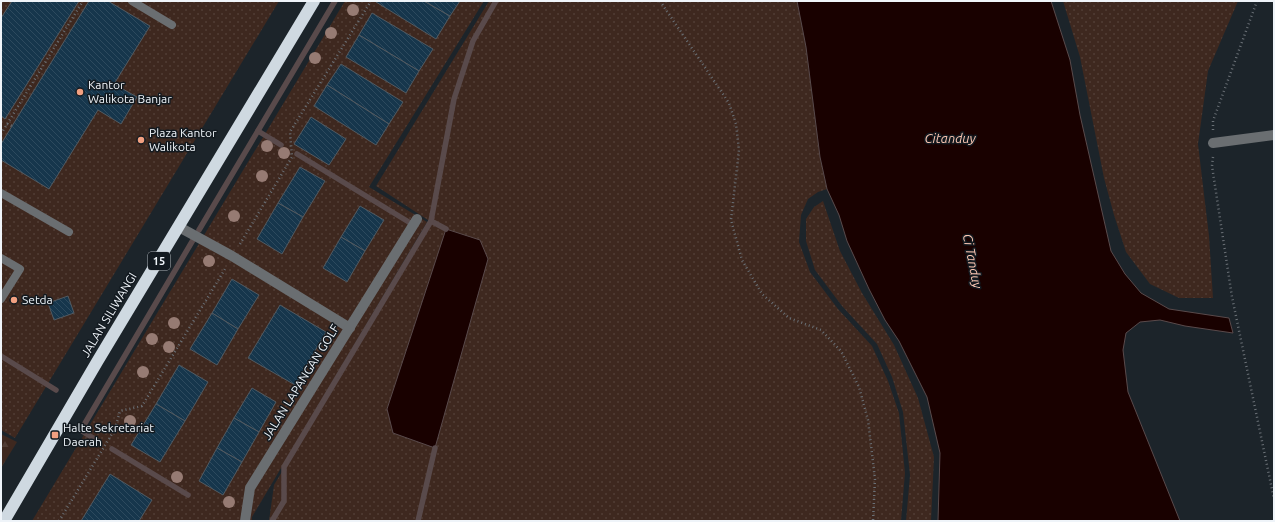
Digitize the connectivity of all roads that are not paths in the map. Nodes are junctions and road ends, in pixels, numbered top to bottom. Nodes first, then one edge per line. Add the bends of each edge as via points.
1 (132, 1) edge
2 (314, 1) edge
3 (172, 25) dead end
4 (1274, 135) edge
5 (1213, 143) road end
6 (2, 195) edge
7 (417, 219) dead end
8 (179, 226) junction
9 (69, 232) dead end
10 (1, 258) edge
11 (1, 299) edge
12 (350, 328) junction
13 (4, 521) edge
14 (245, 521) edge

1 - 3 lane
2 - 8 highway, JALAN SILIWANGI / 15
4 - 5 street
6 - 9 lane
7 - 12 street
8 - 12 street, JALAN LAPANGAN GOLF
8 - 13 highway, JALAN SILIWANGI / 15
10 - 11 lane via 20,269
12 - 14 street, JALAN LAPANGAN GOLF via 250,488

